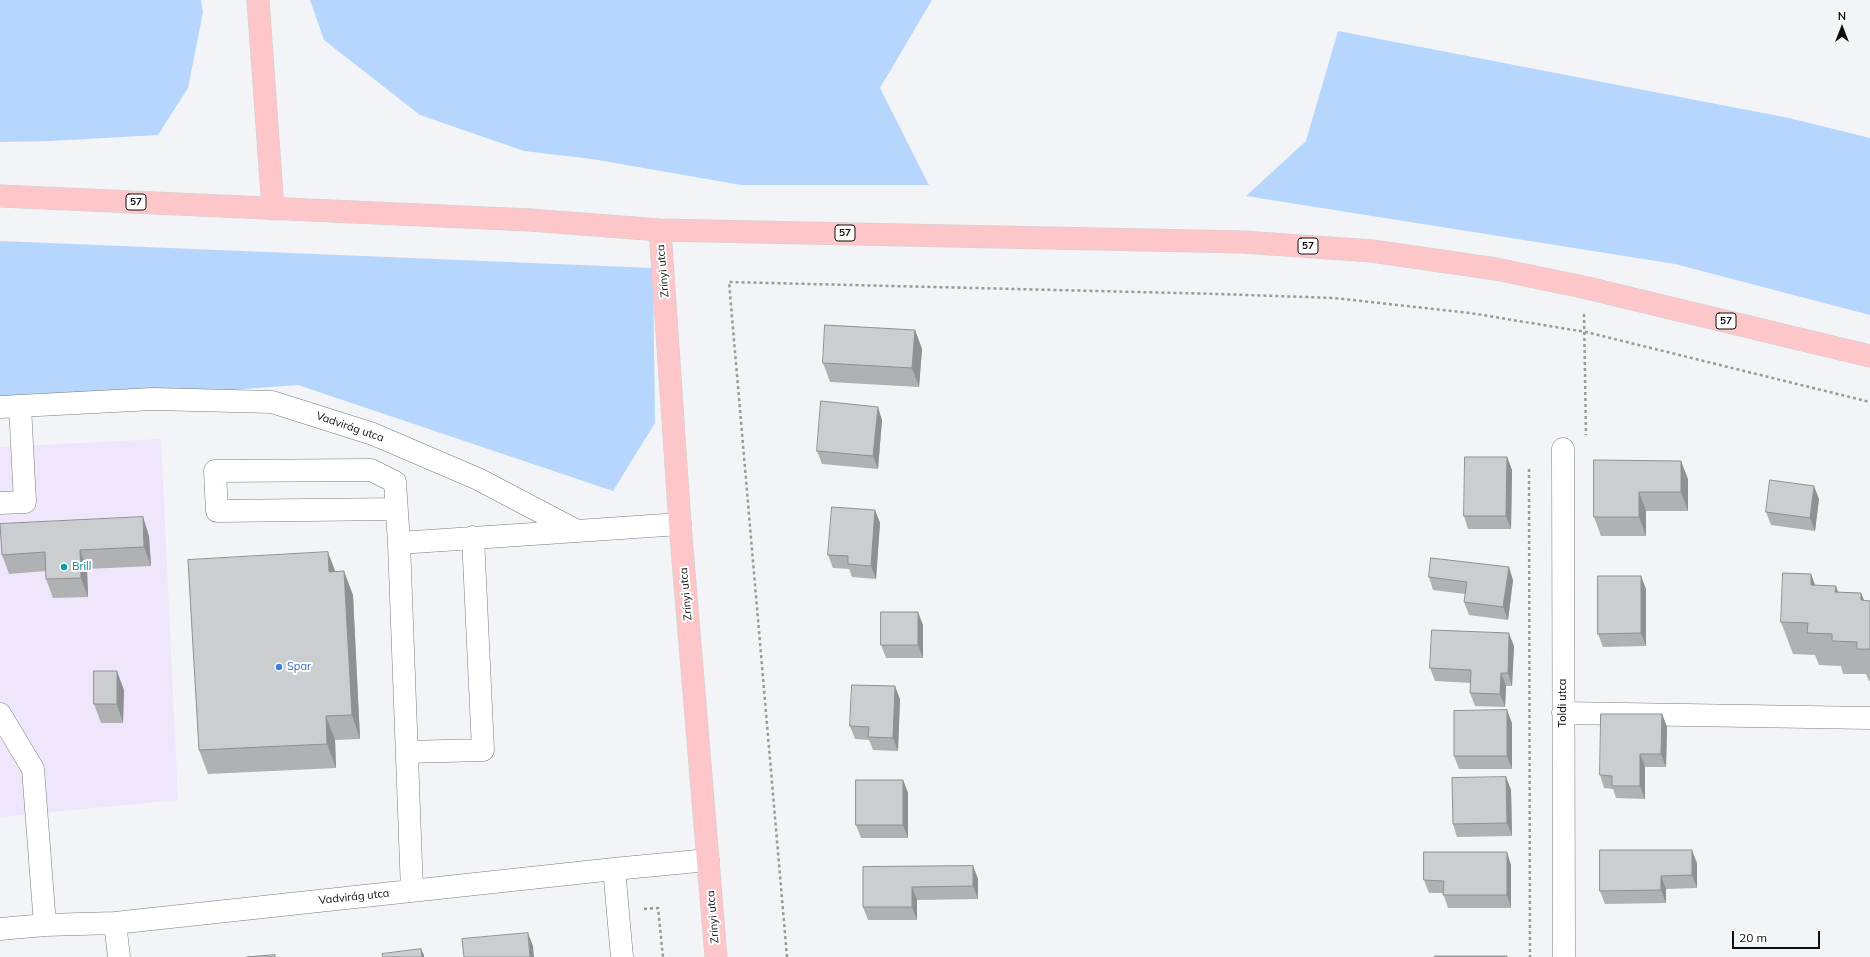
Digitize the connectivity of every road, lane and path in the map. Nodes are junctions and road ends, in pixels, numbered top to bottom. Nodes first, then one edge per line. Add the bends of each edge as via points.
1 (258, 0) edge
2 (0, 196) edge
3 (273, 209) junction
4 (660, 230) junction
5 (1870, 356) edge
6 (1870, 402) edge
7 (10, 407) edge
8 (1563, 449) dead end
9 (1529, 469) dead end
10 (0, 503) edge
11 (396, 509) junction
12 (680, 524) junction
13 (577, 531) junction
14 (473, 537) junction
15 (399, 543) junction
16 (1563, 713) junction
17 (0, 714) edge
18 (1870, 718) edge
19 (407, 752) junction
20 (708, 860) junction
21 (614, 869) junction
22 (412, 891) junction
23 (618, 911) junction
24 (115, 924) junction
25 (45, 925) junction
26 (0, 929) edge
27 (119, 957) edge
28 (622, 957) edge
29 (663, 957) edge
30 (716, 957) edge
31 (787, 957) edge
32 (1530, 957) edge
33 (1564, 957) edge

1 - 3 main road
2 - 3 main road, 57
3 - 4 main road, 57 via 530,220
4 - 5 main road, 57 via 1243,242 1372,250 1496,269
4 - 12 main road, Zrínyi utca
6 - 31 path via 1586,332 1470,313 1334,298 729,282
7 - 10 street via 25,502
7 - 13 street, Vadvirág utca via 154,399 272,402 373,434 478,479
8 - 16 street, Toldi utca
9 - 32 path
11 - 11 street via 395,482 371,470 215,471 217,511
11 - 15 street
12 - 13 street
12 - 20 main road, Zrínyi utca
13 - 14 street
14 - 15 street
14 - 19 street via 483,750
15 - 19 street
16 - 18 street
16 - 33 street, Toldi utca
17 - 25 street via 33,769
19 - 22 street
20 - 21 street, Vadvirág utca
20 - 30 main road, Zrínyi utca
21 - 22 street, Vadvirág utca
21 - 23 street
22 - 24 street, Vadvirág utca
23 - 28 street
23 - 29 path via 658,908
24 - 25 street, Vadvirág utca
24 - 27 street
25 - 26 street, Vadvirág utca

